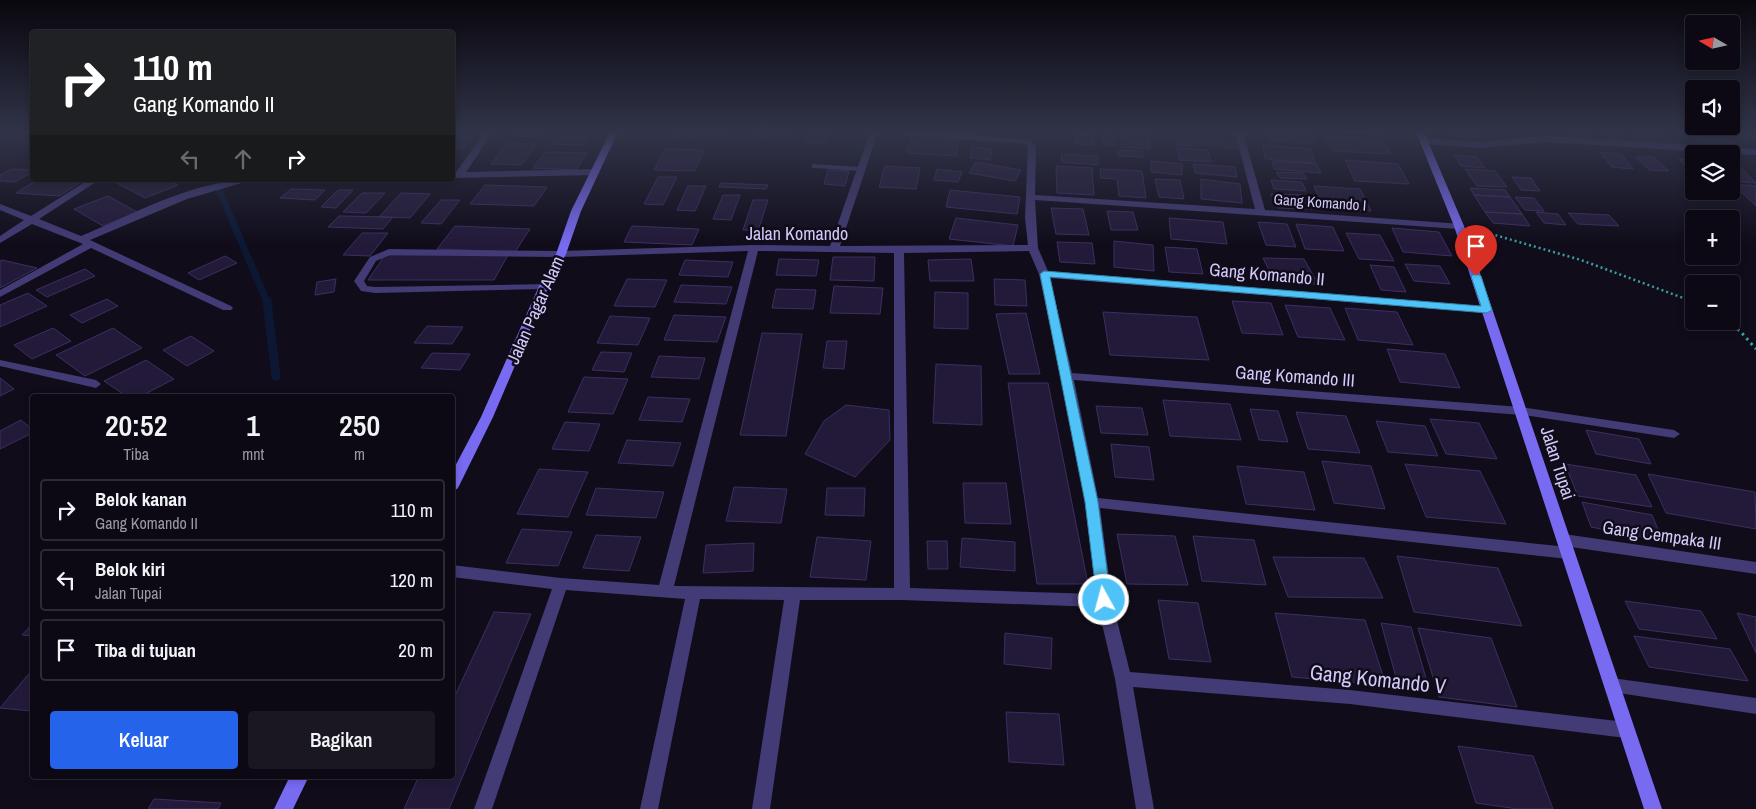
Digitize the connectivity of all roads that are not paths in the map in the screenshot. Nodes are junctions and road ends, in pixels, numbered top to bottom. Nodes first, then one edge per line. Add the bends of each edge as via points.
1 (861, 169) edge
2 (1033, 170) edge
3 (1249, 170) edge
4 (1437, 170) edge
5 (595, 172) joint
6 (456, 175) edge
7 (91, 182) edge
8 (236, 182) edge
9 (1030, 197) junction
10 (0, 207) edge
11 (1261, 213) junction
12 (33, 218) junction
13 (1459, 226) junction
14 (0, 240) edge
15 (86, 242) junction
16 (754, 248) junction
17 (1033, 248) junction
18 (834, 250) junction
19 (899, 250) junction
20 (561, 254) junction
21 (1044, 274) junction
22 (544, 286) junction
23 (0, 294) edge
24 (226, 308) dead end
25 (1487, 310) junction
26 (0, 363) edge
27 (1067, 376) junction
28 (96, 384) dead end
29 (1521, 411) junction
30 (1674, 434) dead end
31 (455, 480) edge
32 (1092, 502) junction
33 (1566, 546) junction
34 (1756, 568) edge
35 (455, 571) edge
36 (560, 584) junction
37 (665, 591) junction
38 (694, 593) junction
39 (793, 594) junction
40 (902, 594) junction
41 (1104, 600) junction
42 (1123, 679) junction
43 (1612, 685) junction
44 (1756, 706) edge
45 (1626, 730) junction
46 (298, 779) edge
47 (283, 809) edge
48 (483, 809) edge
49 (649, 809) edge
50 (761, 809) edge
51 (1146, 809) edge
52 (1652, 809) edge

1 - 18 street
2 - 9 street
3 - 11 street
4 - 13 street, Jalan Tupai
5 - 6 street
5 - 20 street, Jalan Pagar Alam via 576,211
7 - 12 street
8 - 15 street via 150,210
9 - 11 street, Gang Komando I
9 - 17 street
10 - 12 street
11 - 13 street, Gang Komando I
12 - 14 street
12 - 15 street
13 - 25 street, Jalan Tupai
15 - 23 street
15 - 24 street
16 - 18 street, Jalan Komando
16 - 20 street, Jalan Komando
16 - 37 street
17 - 19 street, Jalan Komando
17 - 21 street
18 - 19 street, Jalan Komando
19 - 40 street
20 - 22 street, Jalan Pagar Alam
20 - 22 lane via 389,252 373,259 359,281 364,289 375,290
21 - 25 street, Gang Komando II
21 - 27 street
22 - 31 street, Jalan Pagar Alam via 487,417
25 - 29 street, Jalan Tupai
26 - 28 lane
27 - 29 street, Gang Komando III
27 - 32 street
29 - 30 lane
29 - 33 street, Jalan Tupai
32 - 33 street, Gang Cempaka III
32 - 41 street
33 - 34 street, Gang Cempaka III
33 - 43 street, Jalan Tupai
35 - 36 street
36 - 37 street
36 - 48 street
37 - 38 street
38 - 39 street
38 - 49 street
39 - 40 street
39 - 50 street
40 - 41 street
41 - 42 street
42 - 45 street, Gang Komando V via 1350,697
42 - 51 street
43 - 44 street
43 - 45 street, Jalan Tupai
45 - 52 street, Jalan Tupai
46 - 47 street

